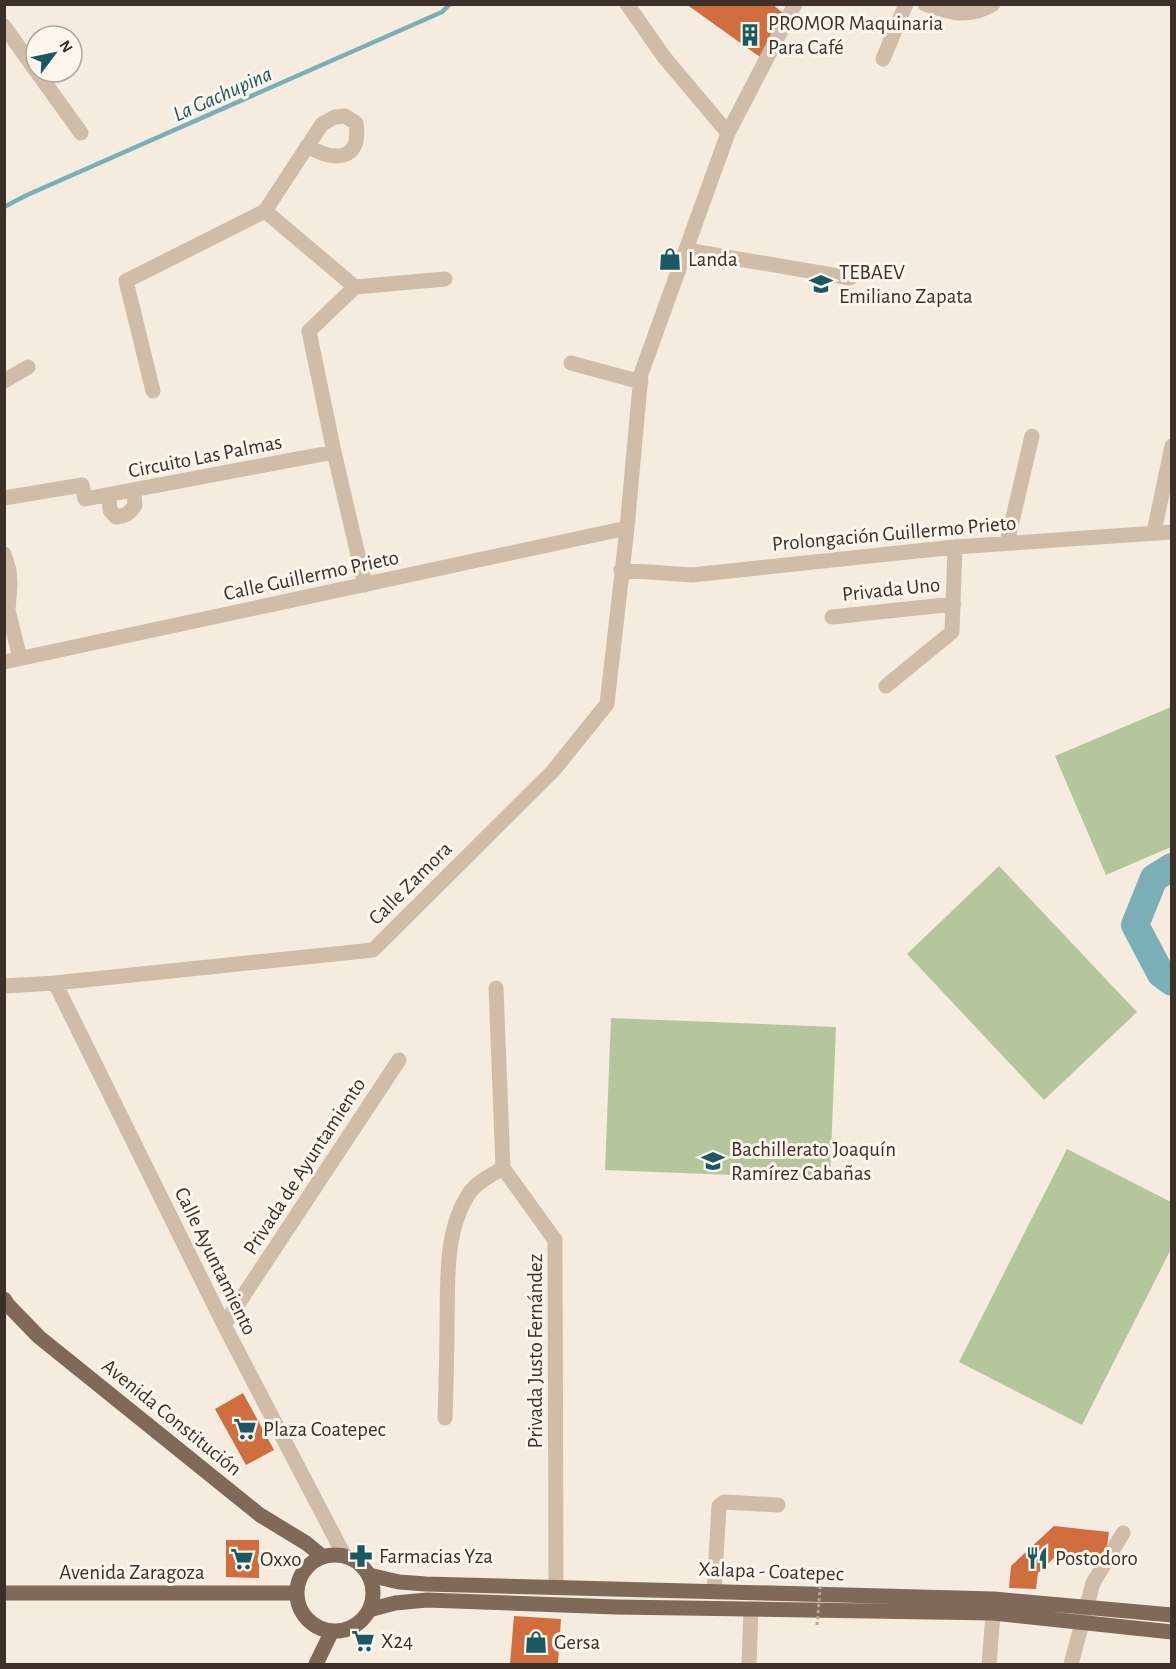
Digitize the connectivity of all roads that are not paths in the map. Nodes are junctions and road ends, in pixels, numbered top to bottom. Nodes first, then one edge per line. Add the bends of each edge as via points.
1 (627, 4) edge
2 (795, 4) edge
3 (906, 4) edge
4 (926, 4) edge
5 (993, 4) edge
6 (4, 27) edge
7 (24, 54) edge
8 (883, 59) dead end
9 (45, 84) edge
10 (81, 133) dead end
11 (728, 133) junction
12 (307, 146) dead end
13 (265, 211) junction
14 (686, 250) junction
15 (850, 278) dead end
16 (445, 279) dead end
17 (355, 287) junction
18 (571, 363) dead end
19 (28, 367) dead end
20 (5, 380) edge
21 (641, 382) junction
22 (153, 392) dead end
23 (1032, 436) dead end
24 (1172, 446) edge
25 (334, 452) junction
26 (134, 491) junction
27 (108, 495) junction
28 (4, 498) edge
29 (627, 528) junction
30 (1154, 532) junction
31 (1172, 532) edge
32 (1007, 543) junction
33 (955, 547) junction
34 (4, 554) edge
35 (621, 570) junction
36 (365, 585) junction
37 (954, 604) junction
38 (832, 617) dead end
39 (12, 660) edge
40 (886, 686) dead end
41 (55, 983) junction
42 (4, 986) edge
43 (496, 988) dead end
44 (399, 1060) dead end
45 (503, 1168) junction
46 (4, 1299) edge
47 (224, 1325) junction
48 (446, 1418) dead end
49 (778, 1505) dead end
50 (1123, 1533) dead end
51 (344, 1555) junction
52 (322, 1556) junction
53 (369, 1575) junction
54 (556, 1587) junction
55 (714, 1591) junction
56 (4, 1593) edge
57 (296, 1593) junction
58 (993, 1606) junction
59 (369, 1610) junction
60 (751, 1610) junction
61 (1084, 1615) junction
62 (1172, 1615) edge
63 (332, 1631) junction
64 (1172, 1632) edge
65 (316, 1665) edge
66 (749, 1665) edge
67 (989, 1665) edge
68 (1071, 1665) edge

1 - 11 street via 664,57
2 - 11 street, Calle Zamora
3 - 8 street
4 - 5 street via 965,15
6 - 7 street
9 - 10 street
11 - 14 street, Calle Zamora
12 - 13 street
13 - 17 street
13 - 22 street via 126,281
14 - 15 street
14 - 21 street, Calle Zamora
16 - 17 street
17 - 25 street via 309,331
18 - 21 street
19 - 20 street
21 - 29 street, Calle Zamora
23 - 32 street
24 - 30 street
25 - 26 street, Circuito Las Palmas
25 - 36 street
26 - 27 street, Circuito Las Palmas
26 - 27 street via 135,505 123,516 116,517 110,510
27 - 28 street, Circuito Las Palmas via 85,500 82,485
29 - 35 street, Calle Zamora
29 - 36 street, Calle Guillermo Prieto
30 - 31 street, Prolongación Guillermo Prieto
30 - 32 street, Prolongación Guillermo Prieto
32 - 33 street, Prolongación Guillermo Prieto
33 - 35 street, Prolongación Guillermo Prieto via 692,574
33 - 37 street
34 - 39 street via 9,570
35 - 41 street, Calle Zamora via 607,704 553,771 373,950
36 - 39 street, Calle Guillermo Prieto
37 - 38 street, Privada Uno
37 - 40 street via 952,632
41 - 42 street, Calle Zamora
41 - 47 street, Calle Ayuntamiento
43 - 45 street
44 - 47 street, Privada de Ayuntamiento
45 - 48 street via 471,1191 452,1240 448,1267
45 - 54 street, Privada Justo Fernández via 555,1240
46 - 52 main road, Avenida Constitución via 39,1337 260,1515
47 - 51 street, Calle Ayuntamiento
49 - 55 street via 719,1506
50 - 61 street via 1093,1583
51 - 52 main road
51 - 53 main road
52 - 57 main road via 302,1572
53 - 54 main road, Xalapa - Coatepec via 399,1582
53 - 59 main road via 373,1598
54 - 55 main road, Xalapa - Coatepec
55 - 58 main road, Xalapa - Coatepec
56 - 57 main road, Avenida Zaragoza
57 - 63 main road via 300,1610 308,1621
58 - 60 main road, Xalapa - Coatepec
58 - 61 main road, Xalapa - Coatepec
58 - 67 street
59 - 60 main road, Xalapa - Coatepec via 427,1600
59 - 63 main road via 355,1626
60 - 66 street
61 - 62 main road, Xalapa - Coatepec
61 - 64 main road, Xalapa - Coatepec
61 - 68 street
63 - 65 main road

